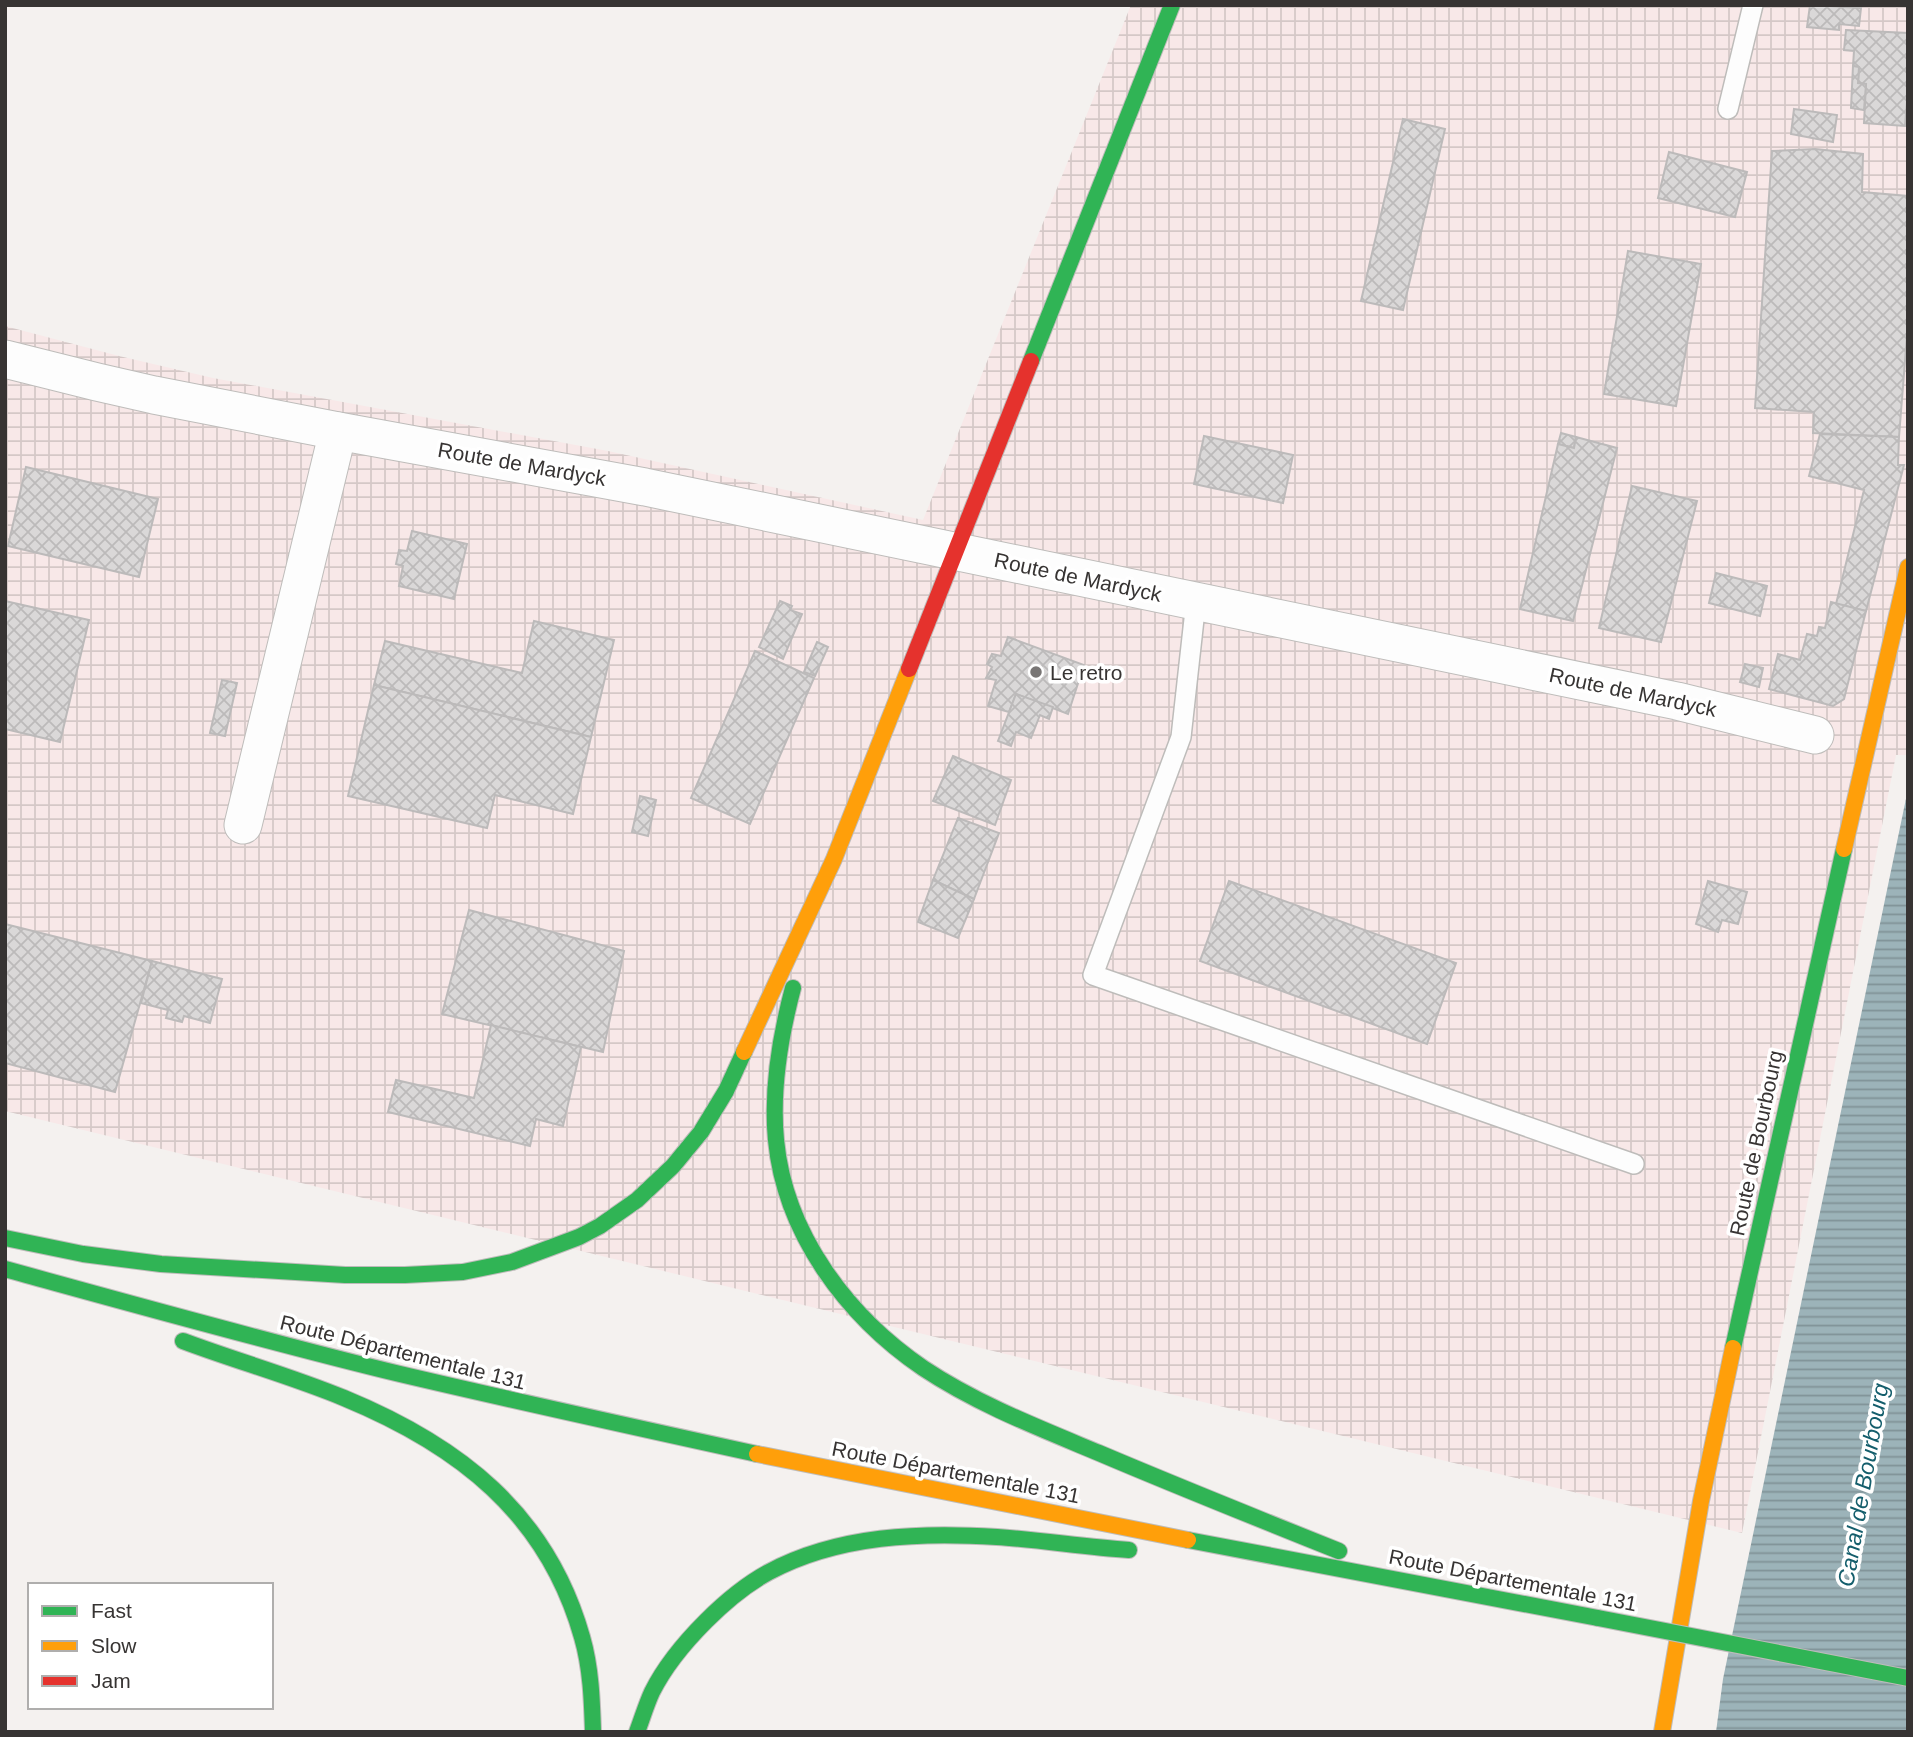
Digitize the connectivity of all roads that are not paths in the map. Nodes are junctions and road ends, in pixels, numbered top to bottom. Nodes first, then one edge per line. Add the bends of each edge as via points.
1 (1172, 5) edge
2 (1753, 5) edge
3 (1728, 109) dead end
4 (5, 359) edge
5 (338, 431) junction
6 (957, 552) junction
7 (1908, 567) edge
8 (1196, 601) junction
9 (1815, 735) dead end
10 (243, 825) dead end
11 (834, 859) junction
12 (1634, 1164) dead end
13 (5, 1238) edge
14 (5, 1270) edge
15 (128, 1320) dead end
16 (165, 1334) dead end
17 (1272, 1556) junction
18 (1457, 1591) junction
19 (1908, 1678) edge
20 (593, 1732) edge
21 (637, 1732) edge
22 (1662, 1732) edge

1 - 6 main road
2 - 3 lane
4 - 5 street, Route de Mardyck
5 - 6 street, Route de Mardyck via 645,487
5 - 10 street
6 - 8 street, Route de Mardyck
6 - 11 main road
7 - 22 main road, Route de Bourbourg via 1713,1441
8 - 9 street, Route de Mardyck via 1677,701
8 - 12 lane via 1181,737 1093,975
11 - 13 main road via 739,1065 701,1132 637,1200 579,1237 488,1268 375,1276 136,1262
11 - 18 main road via 786,1016 775,1117 779,1162 793,1207 812,1249 850,1303 883,1338 921,1366 1013,1416 1308,1539
14 - 15 main road
14 - 17 main road, Route Départementale 131 via 262,1340 514,1401
16 - 20 main road via 369,1409 440,1446 496,1489 541,1541 569,1596 587,1660
17 - 18 main road, Route Départementale 131
17 - 21 main road via 926,1536 852,1544 802,1557 742,1589 704,1623 663,1673
18 - 19 main road, Route Départementale 131, bridge

